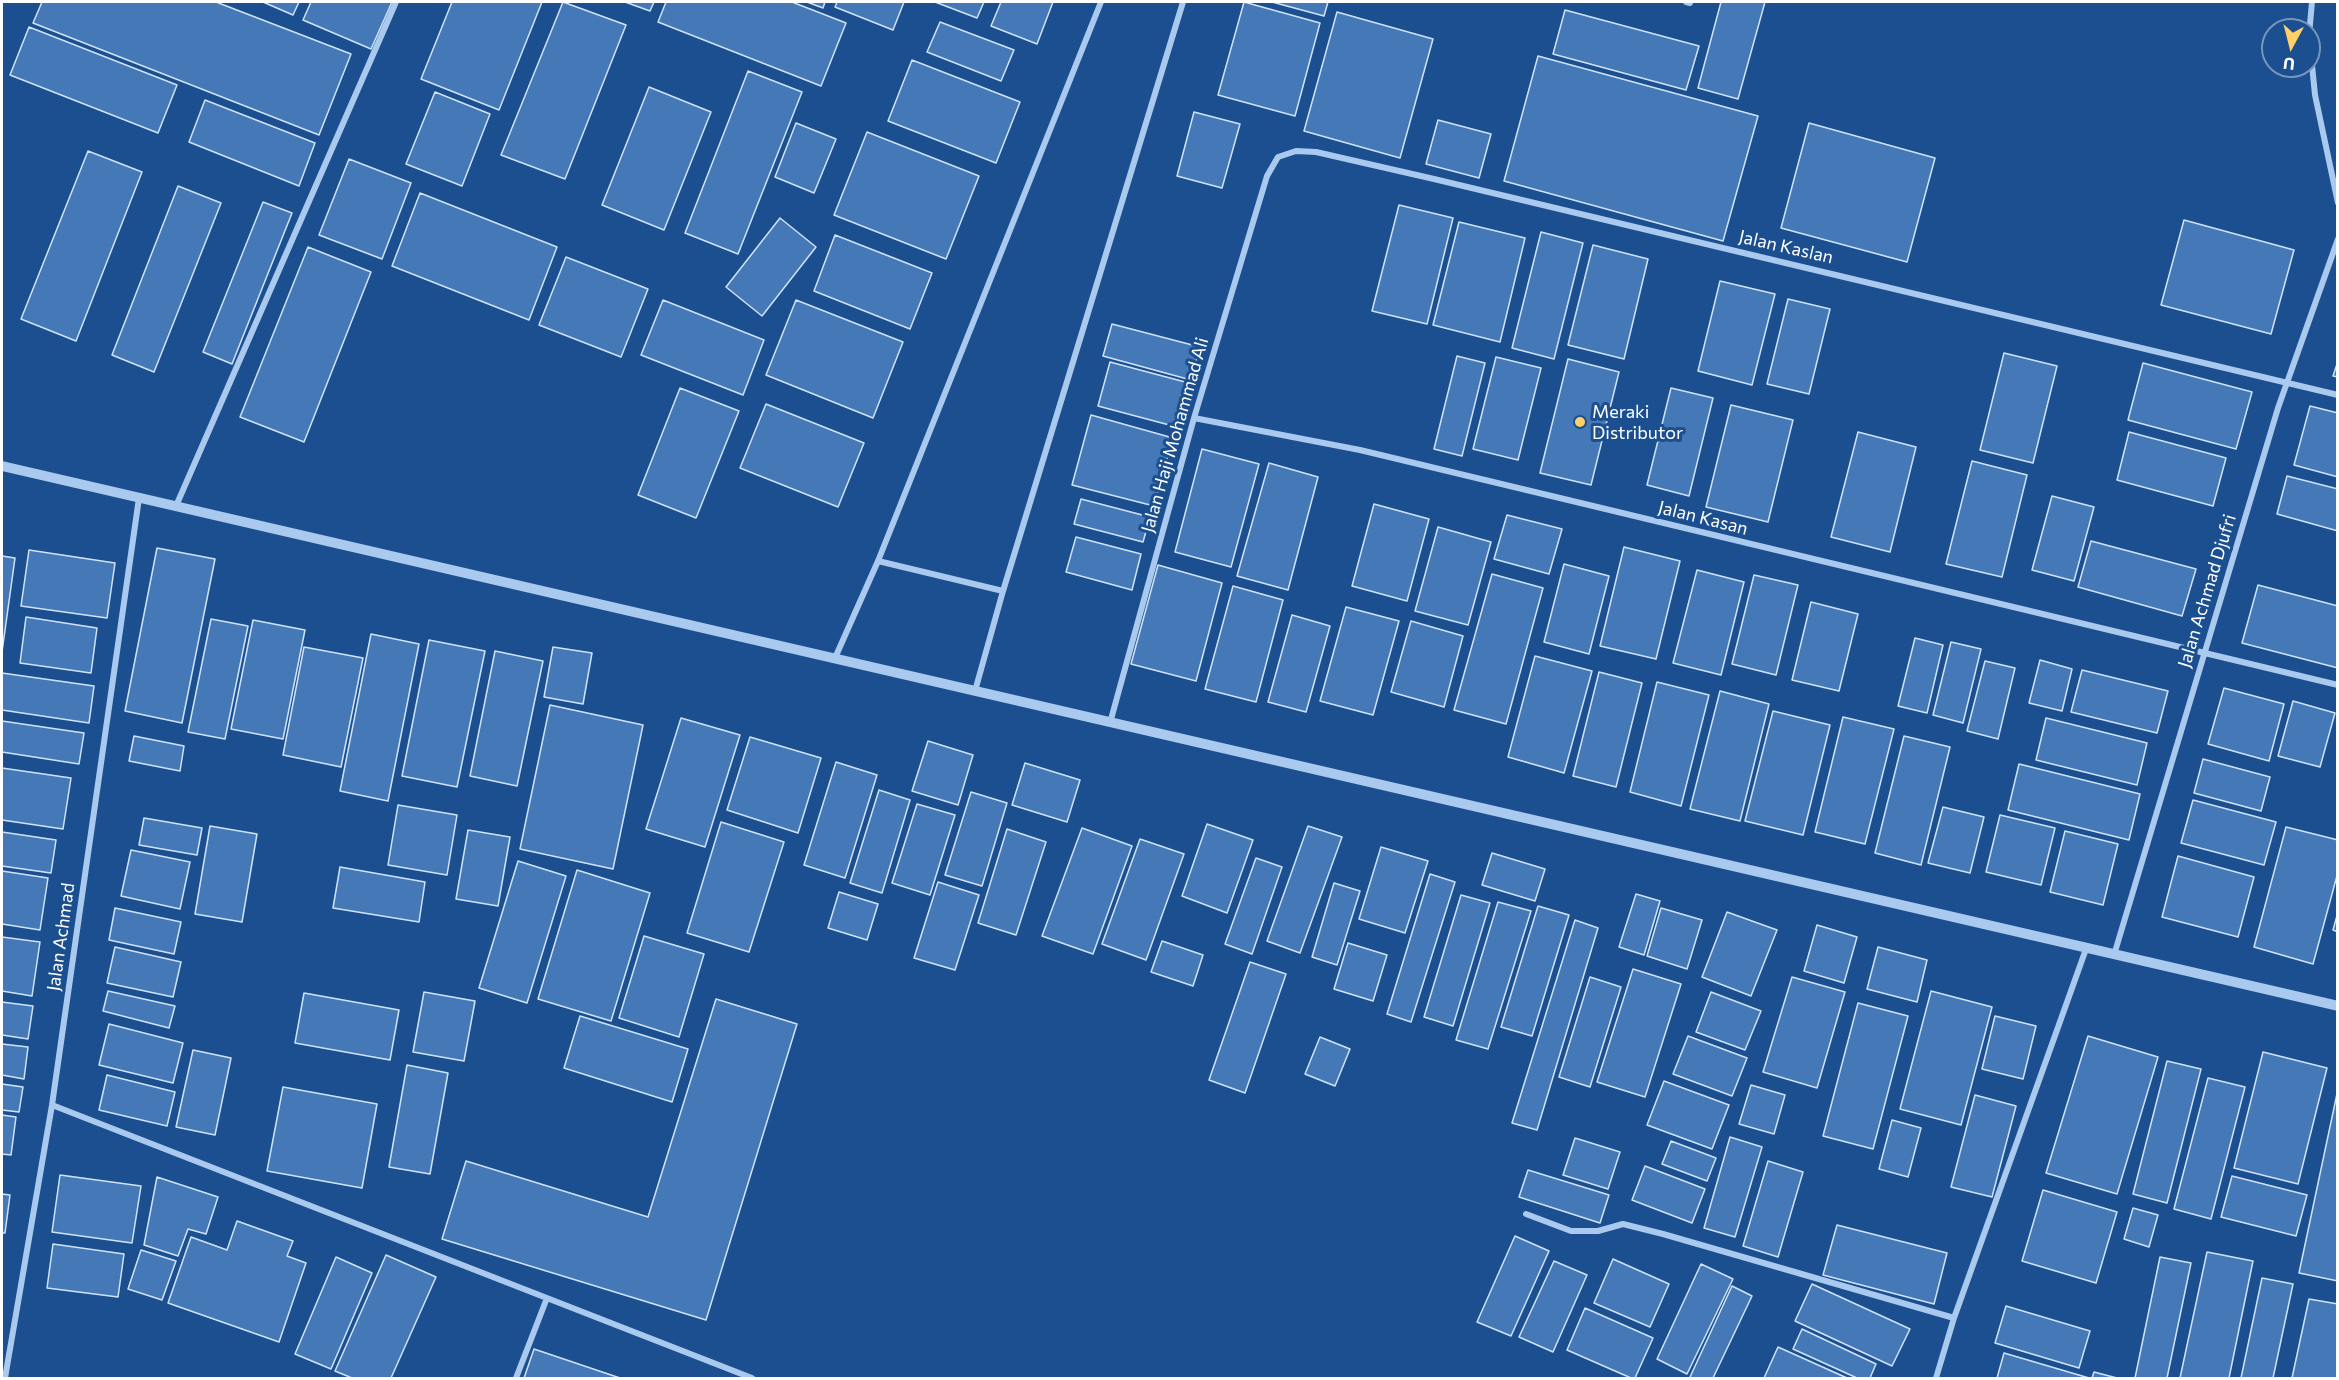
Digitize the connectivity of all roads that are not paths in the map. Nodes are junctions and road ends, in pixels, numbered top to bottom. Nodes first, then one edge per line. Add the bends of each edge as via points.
1 (396, 2) edge
2 (1101, 2) edge
3 (1183, 2) edge
4 (2312, 2) edge
5 (1278, 157) joint
6 (2337, 203) edge
7 (2337, 239) edge
8 (2287, 382) junction
9 (2337, 395) edge
10 (1194, 418) junction
11 (2, 466) edge
12 (139, 498) junction
13 (176, 506) junction
14 (878, 561) junction
15 (1003, 591) junction
16 (2204, 653) junction
17 (835, 658) junction
18 (2337, 685) edge
19 (975, 691) junction
20 (1110, 724) junction
21 (2086, 949) junction
22 (2114, 955) junction
23 (2337, 1006) edge
24 (52, 1105) junction
25 (1526, 1214) dead end
26 (547, 1298) junction
27 (1954, 1318) junction
28 (5, 1378) edge
29 (516, 1378) edge
30 (749, 1378) edge
31 (1936, 1378) edge

1 - 13 street
2 - 14 street
3 - 15 street
4 - 6 street via 2309,35 2315,95
5 - 8 street, Jalan Kaslan via 1296,151 1326,154
5 - 10 street, Jalan Haji Mohammad Ali via 1267,176
7 - 8 street, Jalan Achmad Djufri
8 - 9 street, Jalan Kaslan
8 - 16 street, Jalan Achmad Djufri
10 - 16 street, Jalan Kasan via 1360,450
10 - 20 street, Jalan Haji Mohammad Ali
11 - 12 street
12 - 13 street
12 - 24 street, Jalan Achmad
13 - 17 street
14 - 15 street
14 - 17 street
15 - 19 street
16 - 18 street, Jalan Kasan
16 - 22 street, Jalan Achmad Djufri
17 - 19 street
19 - 20 street
20 - 21 street
21 - 22 street
21 - 27 street
22 - 23 street
24 - 26 street
24 - 28 street, Jalan Achmad
25 - 27 street via 1571,1231 1598,1231 1623,1224
26 - 29 street
26 - 30 street
27 - 31 street

